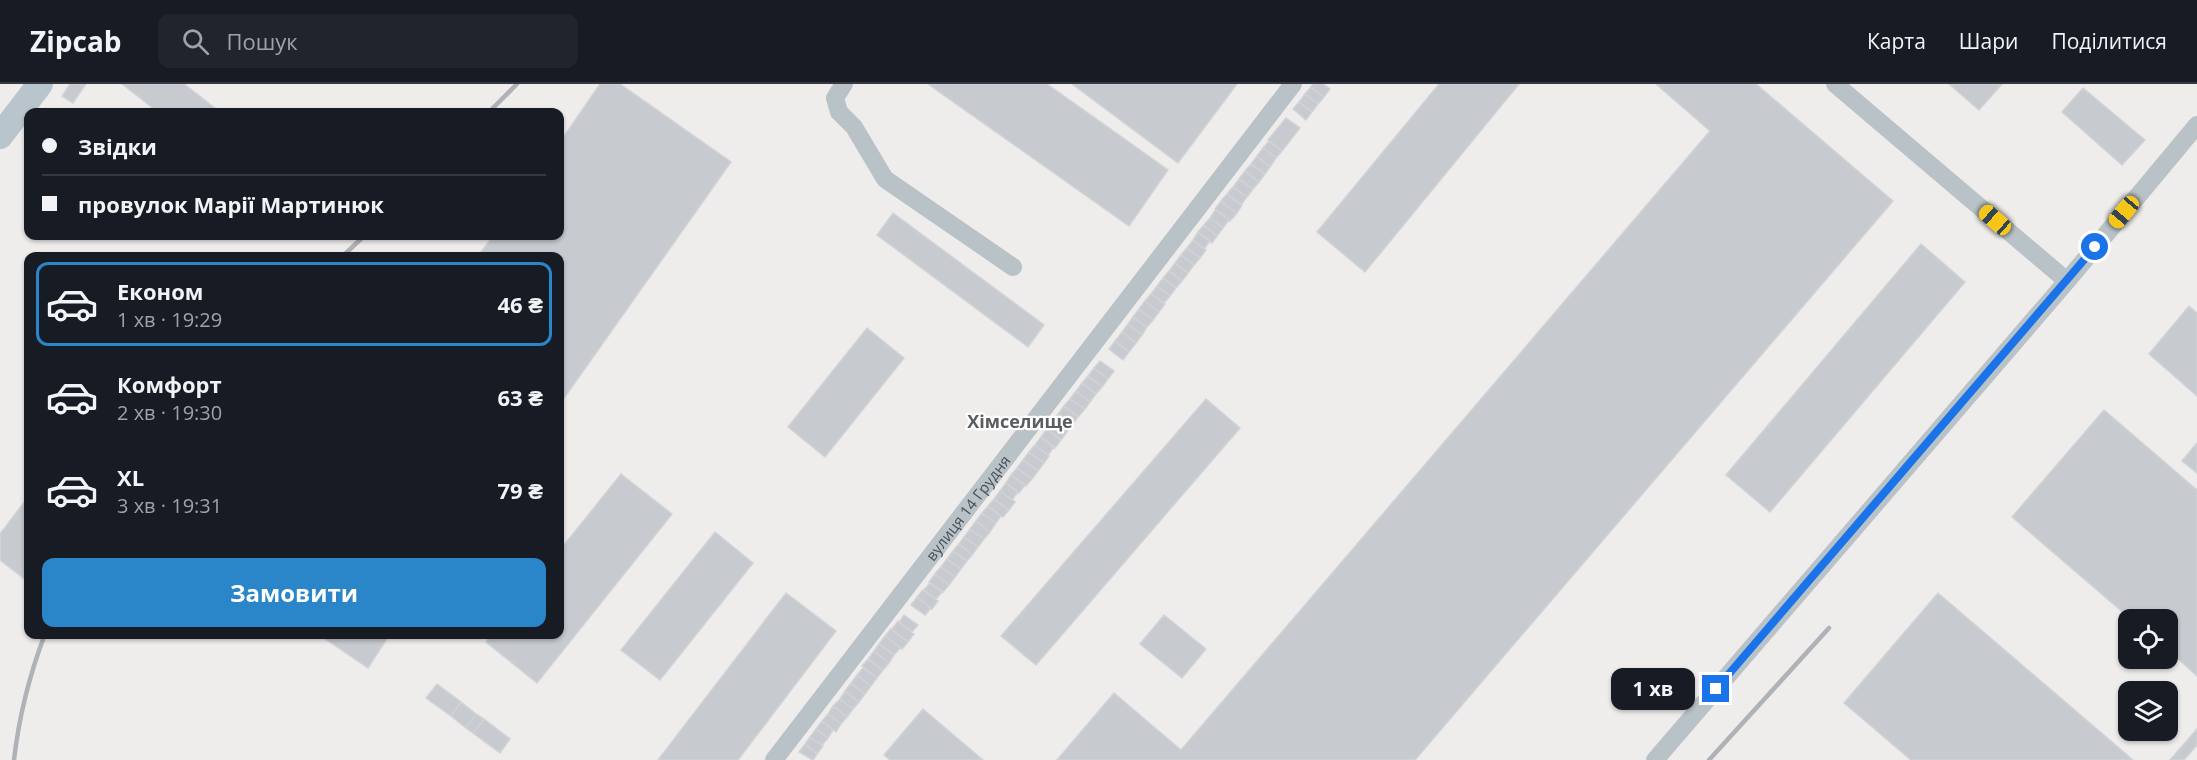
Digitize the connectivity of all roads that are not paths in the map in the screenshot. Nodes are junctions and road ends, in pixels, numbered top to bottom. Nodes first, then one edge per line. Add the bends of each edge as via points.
1 (40, 84) edge
2 (844, 84) edge
3 (1293, 84) edge
4 (1835, 84) edge
5 (2197, 125) edge
6 (0, 136) edge
7 (1013, 267) dead end
8 (2067, 281) junction
9 (774, 760) edge
10 (1655, 760) edge

1 - 6 street
2 - 7 street via 835,98 839,112 854,127 885,179
3 - 9 street, вулиця 14 Грудня
4 - 8 street
5 - 8 street
8 - 10 street

